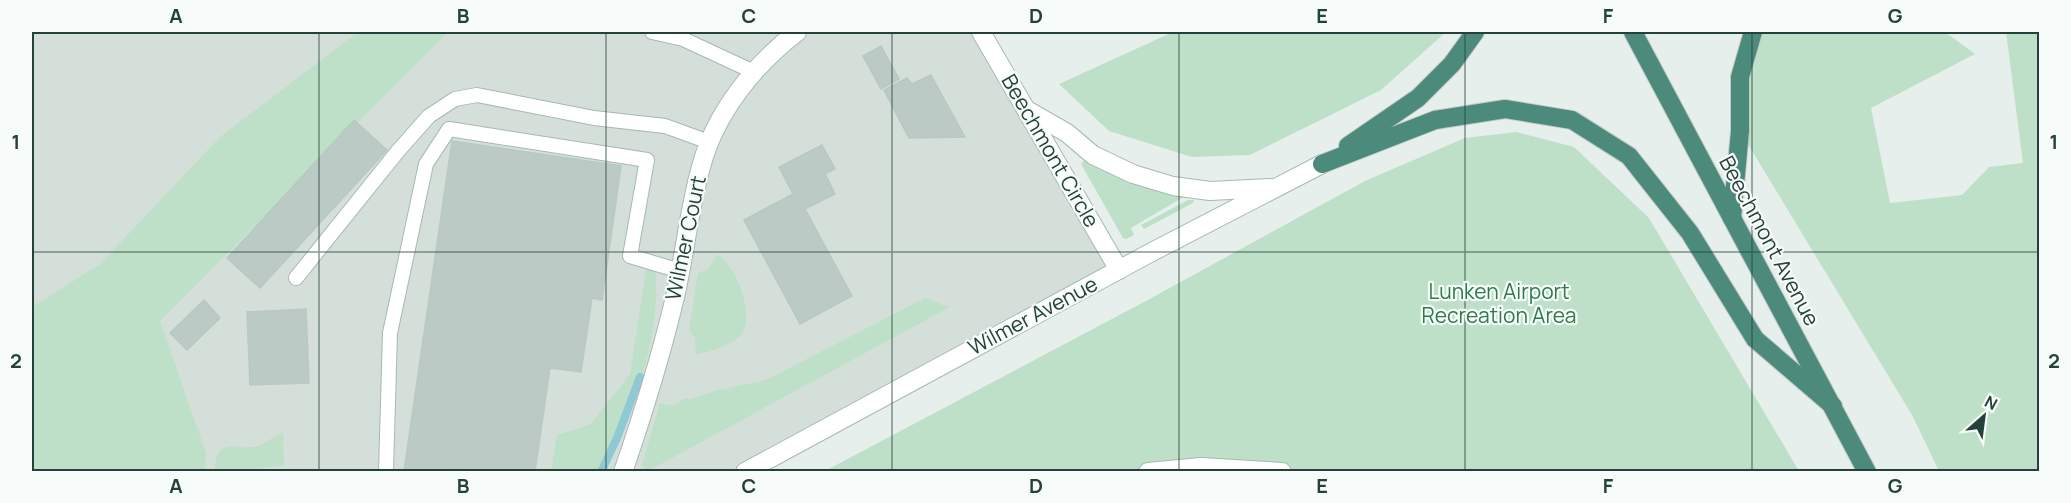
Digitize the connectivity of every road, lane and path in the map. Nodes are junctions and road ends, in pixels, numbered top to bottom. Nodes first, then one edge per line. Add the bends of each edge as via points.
1 (652, 32) edge
2 (797, 32) edge
3 (981, 32) edge
4 (1475, 32) edge
5 (1633, 32) edge
6 (1753, 32) edge
7 (754, 72) junction
8 (1026, 109) junction
9 (709, 142) junction
10 (1322, 164) junction
11 (1275, 188) junction
12 (1732, 218) junction
13 (1119, 270) junction
14 (680, 272) junction
15 (296, 278) dead end
16 (1833, 406) junction
17 (386, 471) edge
18 (624, 471) edge
19 (745, 471) edge
20 (1148, 471) edge
21 (1282, 471) edge
22 (1867, 471) edge

1 - 7 lane via 683,39
2 - 7 street, Wilmer Court
3 - 8 street, Beechmont Circle
4 - 10 highway via 1452,64 1418,98
5 - 12 highway, Beechmont Avenue
6 - 12 highway via 1740,76 1740,131
7 - 9 street, Wilmer Court via 731,101
8 - 11 street via 1067,133 1093,155 1143,177 1210,191
8 - 13 street, Beechmont Circle
9 - 14 street, Wilmer Court via 700,167
9 - 15 lane via 665,126 594,118 477,95 455,99 421,125
10 - 11 street, Wilmer Avenue
10 - 16 highway via 1435,120 1504,109 1572,120 1629,156 1690,233 1755,339
11 - 13 street, Wilmer Avenue
12 - 16 highway, Beechmont Avenue
13 - 19 street, Wilmer Avenue
14 - 17 lane via 630,256 647,160 449,129 426,164 390,333
14 - 18 street, Wilmer Court via 652,386
16 - 22 highway, Beechmont Avenue
20 - 21 street via 1201,467

